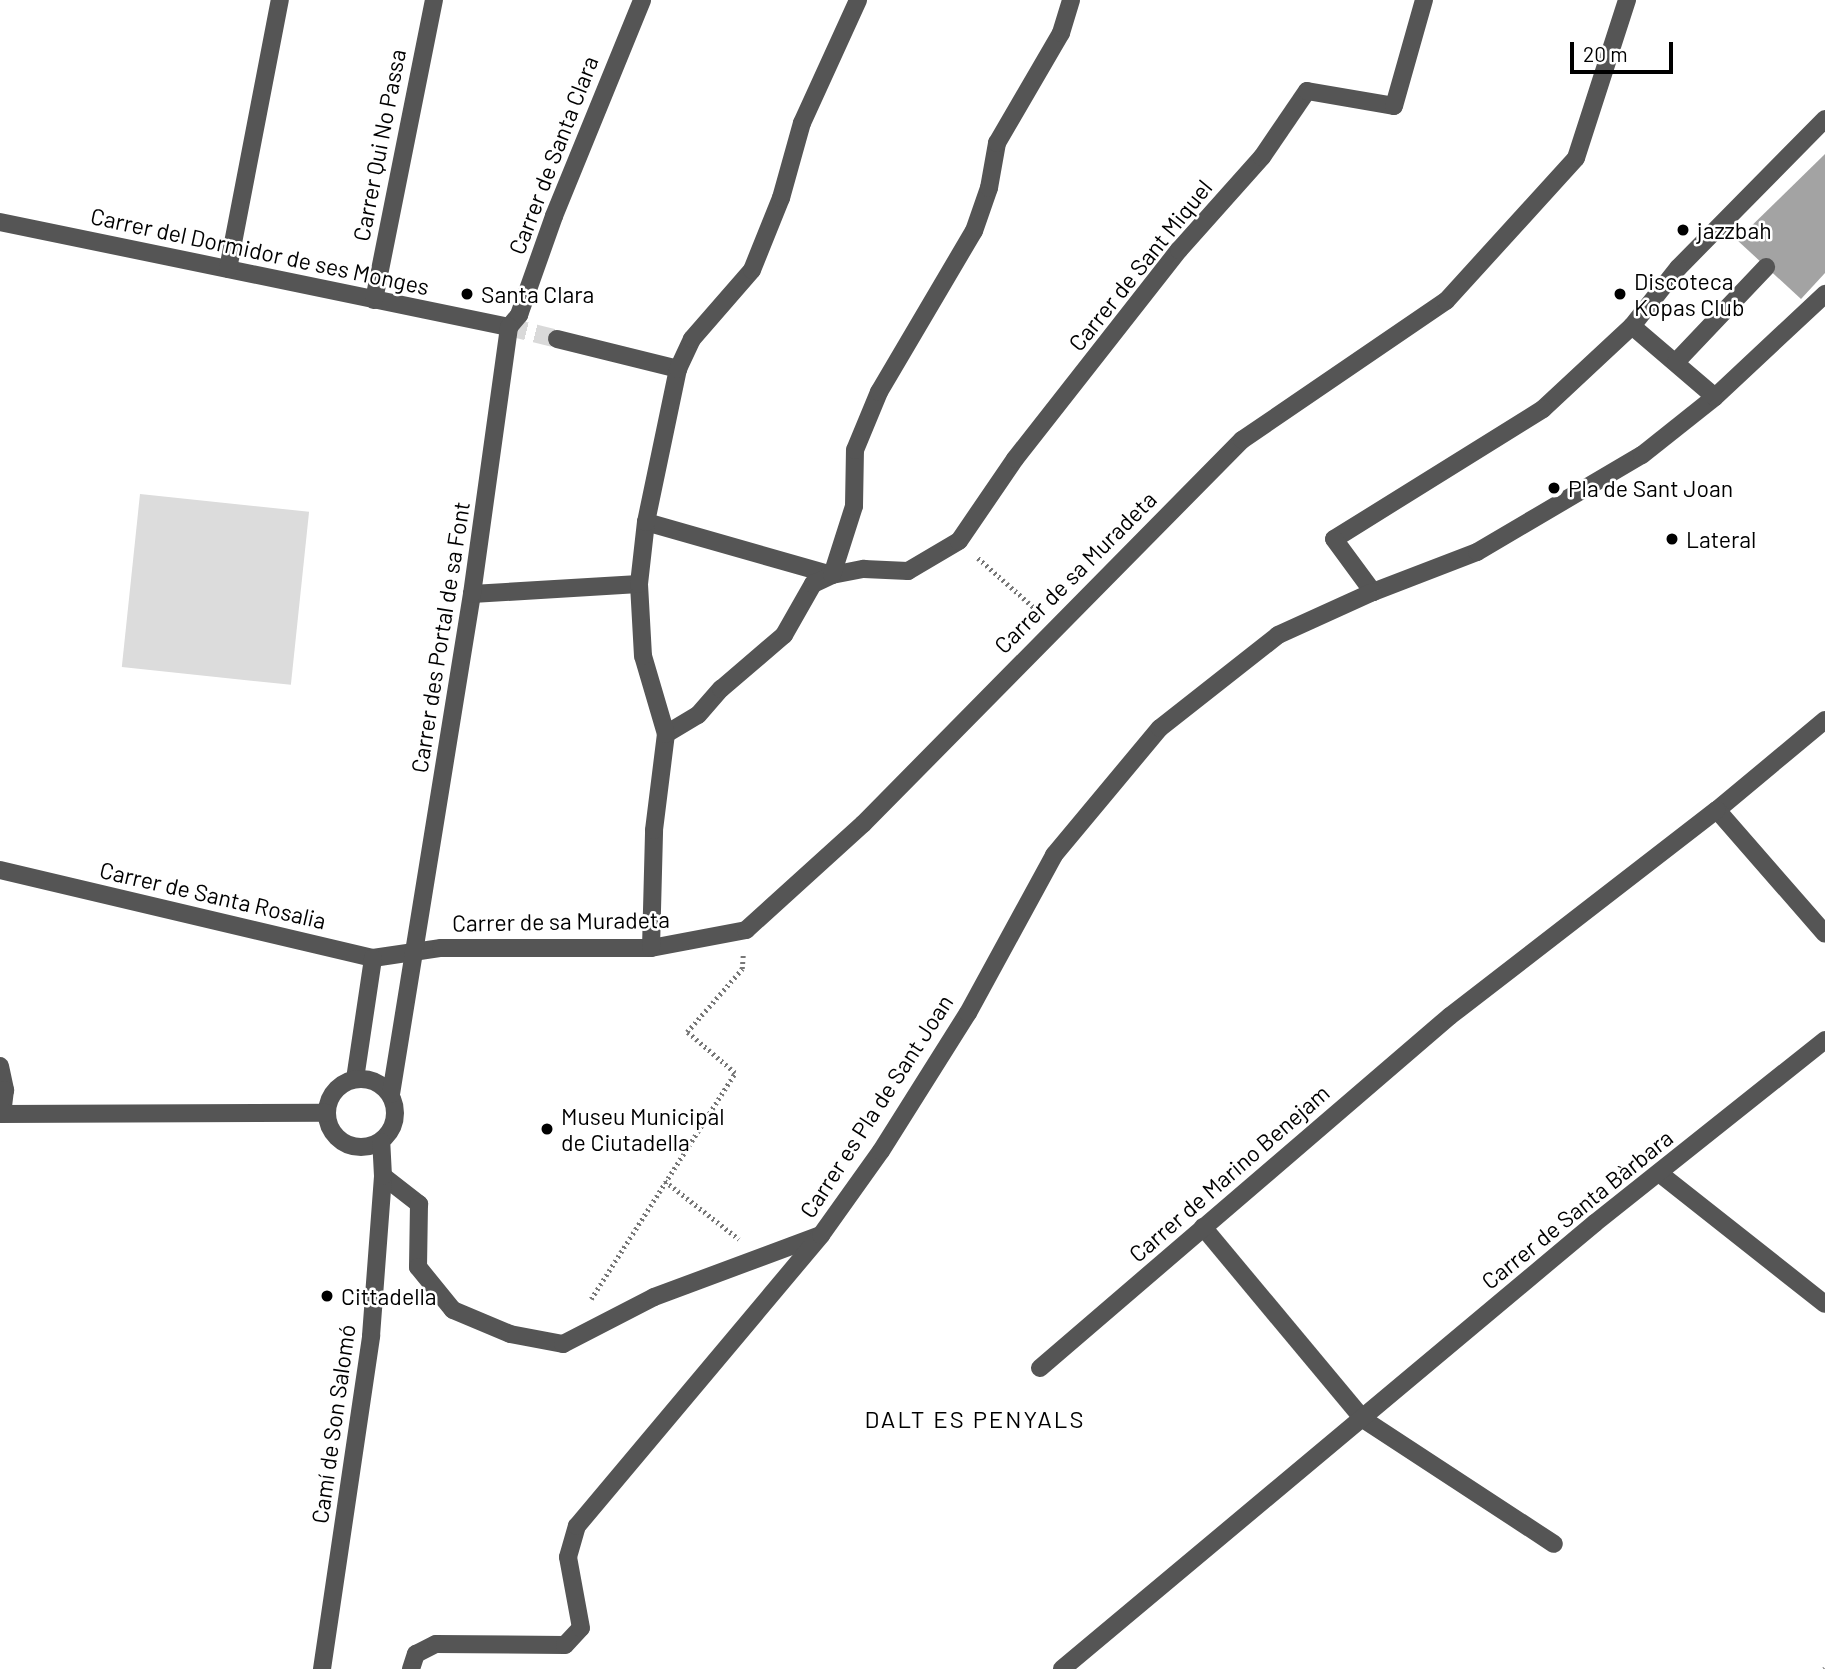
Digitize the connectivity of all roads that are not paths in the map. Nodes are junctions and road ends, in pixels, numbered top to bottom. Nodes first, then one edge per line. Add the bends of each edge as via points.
1 (280, 0) edge
2 (434, 0) edge
3 (642, 0) edge
4 (858, 0) edge
5 (1071, 0) edge
6 (1424, 0) edge
7 (1627, 0) edge
8 (1825, 118) edge
9 (0, 222) edge
10 (1766, 267) dead end
11 (228, 269) junction
12 (1825, 294) edge
13 (374, 300) junction
14 (1632, 326) junction
15 (509, 327) junction
16 (557, 339) tunnel mouth
17 (1675, 362) junction
18 (678, 369) junction
19 (1715, 397) junction
20 (646, 522) junction
21 (832, 575) junction
22 (639, 584) junction
23 (1373, 592) junction
24 (472, 594) junction
25 (1825, 720) edge
26 (666, 734) junction
27 (1717, 810) junction
28 (0, 870) edge
29 (1825, 934) edge
30 (651, 948) junction
31 (417, 954) junction
32 (373, 958) junction
33 (1825, 1040) edge
34 (0, 1066) edge
35 (355, 1079) junction
36 (391, 1094) junction
37 (326, 1113) junction
38 (1, 1114) edge
39 (381, 1142) junction
40 (1659, 1173) junction
41 (383, 1176) junction
42 (1203, 1227) junction
43 (821, 1235) junction
44 (1825, 1304) edge
45 (1040, 1368) dead end
46 (1363, 1419) junction
47 (1554, 1544) dead end
48 (322, 1669) edge
49 (411, 1669) edge
50 (1062, 1669) edge

1 - 11 street
2 - 13 street, Carrer Qui No Passa
3 - 15 street, Carrer de Santa Clara via 519,315
4 - 18 street via 802,123 781,198 752,270 692,339
5 - 21 street via 1061,33 997,143 989,188 970,240 908,335 879,392 855,450 855,506
6 - 21 street, Carrer de Sant Miquel via 1394,106 1307,91 1262,157 1179,250 1015,459 959,541 908,571 864,569
7 - 30 street, Carrer de sa Muradeta via 1576,158 1446,301 1242,440 863,824 746,930
8 - 14 street via 1678,268
9 - 11 street, Carrer del Dormidor de ses Monges
10 - 17 street
11 - 13 street, Carrer del Dormidor de ses Monges
12 - 19 street, Carrer es Pla de Sant Joan
13 - 15 street, Carrer del Dormidor de ses Monges
14 - 17 street
14 - 23 street via 1543,409 1334,539
15 - 24 street, Carrer des Portal de sa Font
16 - 18 street
17 - 19 street
18 - 20 street
19 - 23 street, Carrer es Pla de Sant Joan via 1642,455 1563,505 1477,552
20 - 21 street
20 - 22 street
21 - 26 street via 813,584 784,635 720,689 698,715
22 - 24 street
22 - 26 street via 643,656
23 - 43 street, Carrer es Pla de Sant Joan via 1278,635 1160,728 1054,855 968,1013 881,1151
24 - 31 street, Carrer des Portal de sa Font
25 - 27 street, Carrer de Marino Benejam
26 - 30 street via 654,830
27 - 29 street
27 - 42 street, Carrer de Marino Benejam via 1450,1016
28 - 32 street, Carrer de Santa Rosalia
30 - 31 street, Carrer de sa Muradeta via 441,948
31 - 32 street, Carrer de Santa Rosalia
31 - 36 street, Carrer des Portal de sa Font
32 - 35 street
33 - 40 street, Carrer de Santa Bàrbara
34 - 38 street via 5,1090
35 - 36 street via 376,1083
35 - 37 street via 335,1091
36 - 39 street via 393,1125
37 - 38 street
37 - 39 street via 335,1135 344,1143 367,1147
39 - 41 street, Camí de Son Salomó
40 - 44 street
40 - 46 street, Carrer de Santa Bàrbara
41 - 43 street via 419,1204 418,1267 453,1310 510,1334 563,1344 654,1297
41 - 48 street, Camí de Son Salomó via 371,1336
42 - 45 street, Carrer de Marino Benejam
42 - 46 street
43 - 49 street, Carrer es Pla de Sant Joan via 577,1526 568,1557 581,1628 565,1645 436,1644 416,1654
46 - 47 street
46 - 50 street, Carrer de Santa Bàrbara

